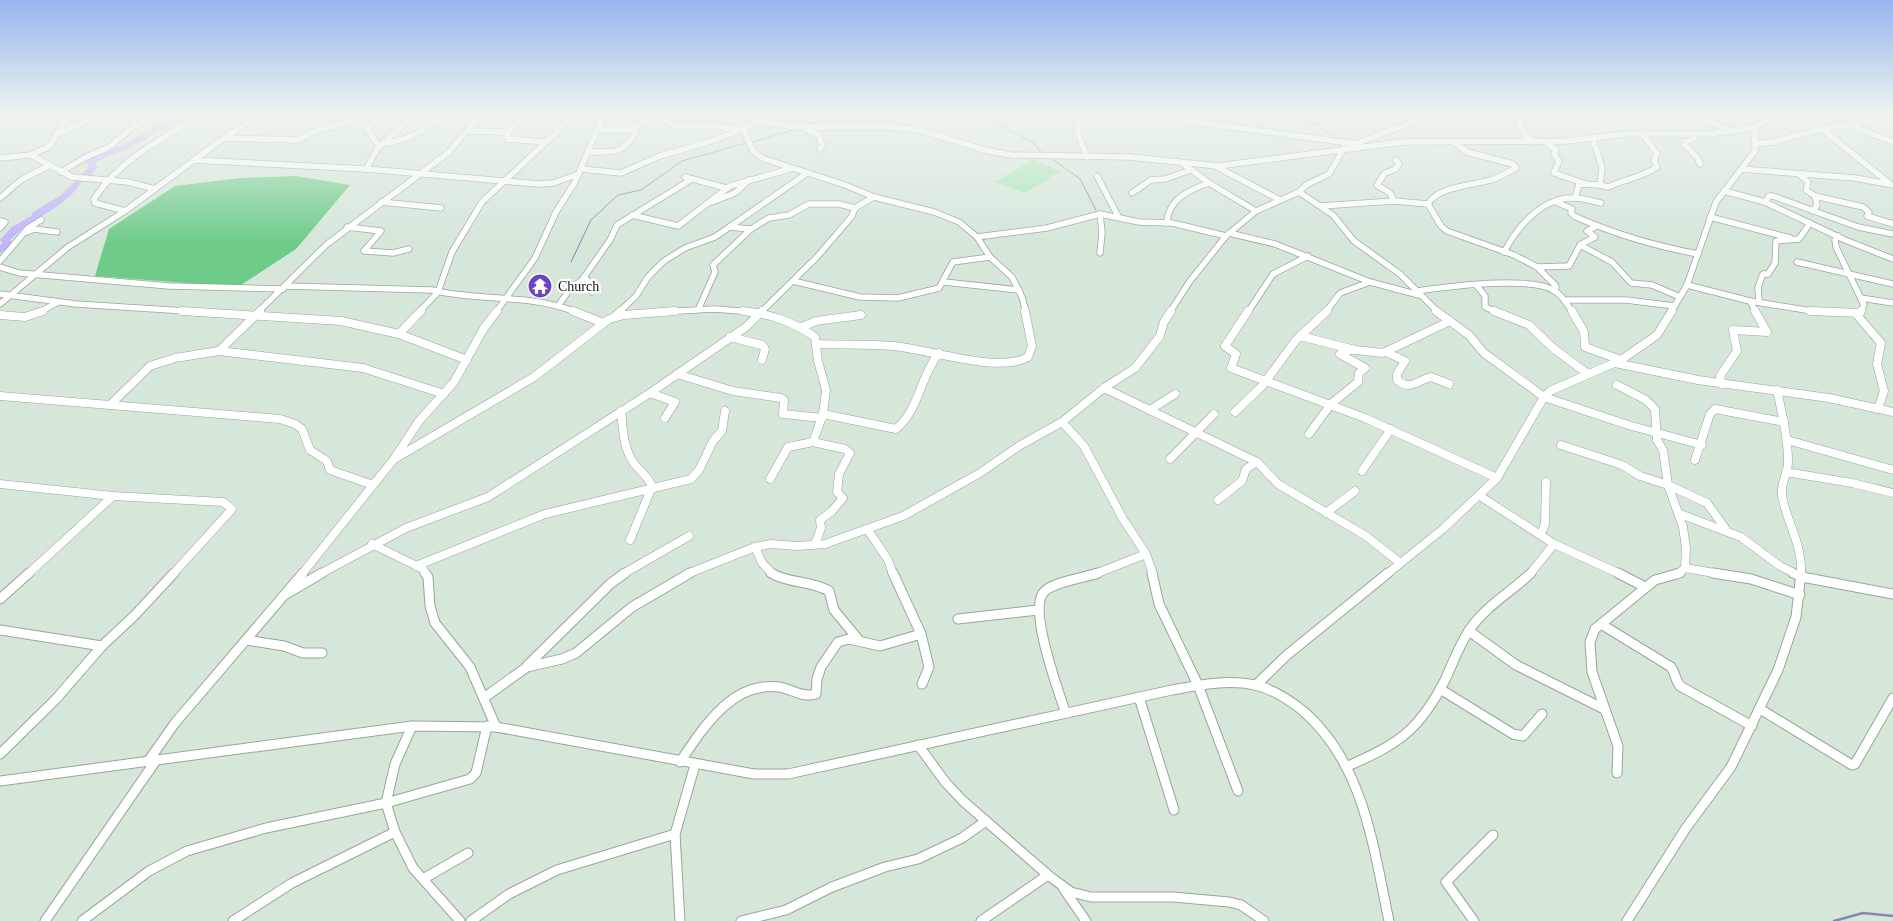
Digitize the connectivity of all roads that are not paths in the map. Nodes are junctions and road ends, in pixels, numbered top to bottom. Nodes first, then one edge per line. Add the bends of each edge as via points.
1 (34, 157) edge
2 (86, 157) edge
3 (136, 157) edge
4 (197, 157) edge
5 (374, 157) edge
6 (442, 157) edge
7 (529, 157) edge
8 (586, 157) edge
9 (658, 157) edge
10 (762, 157) edge
11 (1088, 157) edge
12 (1280, 157) edge
13 (1339, 157) edge
14 (1488, 157) edge
15 (1556, 157) edge
16 (1599, 157) edge
17 (1656, 157) edge
18 (1697, 157) edge
19 (1750, 157) edge
20 (1857, 157) edge
21 (193, 160) junction
22 (1396, 160) dead end
23 (1182, 163) junction
24 (1700, 164) dead end
25 (48, 166) junction
26 (1215, 166) junction
27 (366, 169) junction
28 (790, 169) junction
29 (1741, 169) junction
30 (1191, 170) junction
31 (580, 171) junction
32 (61, 172) junction
33 (418, 174) junction
34 (806, 174) junction
35 (1799, 174) junction
36 (685, 176) dead end
37 (1097, 176) dead end
38 (692, 179) junction
39 (750, 179) junction
40 (107, 180) junction
41 (503, 181) junction
42 (1209, 183) junction
43 (1583, 183) junction
44 (1600, 185) junction
45 (1892, 185) edge
46 (726, 188) junction
47 (156, 189) junction
48 (1724, 191) junction
49 (1299, 192) junction
50 (1132, 193) dead end
51 (1815, 196) junction
52 (874, 197) junction
53 (0, 198) edge
54 (1575, 198) junction
55 (1280, 200) junction
56 (1394, 201) junction
57 (381, 202) junction
58 (1556, 202) junction
59 (1765, 202) junction
60 (1601, 203) dead end
61 (1428, 204) junction
62 (703, 206) junction
63 (1321, 206) junction
64 (441, 208) dead end
65 (855, 208) junction
66 (1813, 210) junction
67 (124, 211) junction
68 (1256, 211) junction
69 (1100, 214) junction
70 (632, 215) junction
71 (1118, 216) junction
72 (1710, 217) junction
73 (41, 220) dead end
74 (0, 221) edge
75 (1167, 223) junction
76 (1810, 223) junction
77 (1893, 224) edge
78 (1596, 226) junction
79 (348, 227) junction
80 (729, 227) junction
81 (751, 229) junction
82 (2, 231) edge
83 (26, 232) junction
84 (57, 232) dead end
85 (1228, 234) junction
86 (1893, 234) edge
87 (977, 236) junction
88 (1838, 236) junction
89 (1793, 239) junction
90 (1580, 245) junction
91 (409, 249) dead end
92 (1893, 251) edge
93 (1504, 252) junction
94 (1100, 253) dead end
95 (1698, 254) junction
96 (1308, 256) junction
97 (990, 257) junction
98 (1891, 258) edge
99 (0, 261) edge
100 (1797, 262) dead end
101 (0, 267) edge
102 (1537, 267) junction
103 (35, 274) junction
104 (1850, 274) junction
105 (584, 277) junction
106 (793, 281) junction
107 (944, 282) junction
108 (1370, 282) junction
109 (1893, 284) edge
110 (1687, 285) junction
111 (1477, 286) junction
112 (284, 287) junction
113 (1019, 290) junction
114 (1554, 291) junction
115 (438, 292) junction
116 (592, 292) dead end
117 (1418, 293) junction
118 (0, 294) edge
119 (10, 296) junction
120 (506, 297) junction
121 (1680, 297) junction
122 (1860, 298) junction
123 (1564, 300) junction
124 (1750, 300) junction
125 (58, 302) junction
126 (1759, 302) junction
127 (1893, 303) edge
128 (0, 304) edge
129 (558, 306) junction
130 (1675, 306) junction
131 (699, 308) junction
132 (761, 314) junction
133 (0, 315) edge
134 (256, 315) junction
135 (861, 315) dead end
136 (1857, 315) junction
137 (614, 317) junction
138 (1450, 321) junction
139 (603, 322) junction
140 (802, 327) junction
141 (399, 334) junction
142 (1300, 336) junction
143 (730, 337) junction
144 (817, 344) junction
145 (1352, 349) junction
146 (219, 351) junction
147 (1386, 352) junction
148 (939, 353) junction
149 (467, 360) junction
150 (762, 360) dead end
151 (1618, 361) junction
152 (677, 374) junction
153 (1588, 374) junction
154 (1265, 382) junction
155 (1449, 384) dead end
156 (1722, 384) junction
157 (1617, 385) dead end
158 (1104, 388) junction
159 (1777, 390) junction
160 (650, 393) junction
161 (444, 394) junction
162 (1175, 394) dead end
163 (0, 396) edge
164 (1544, 397) junction
165 (1331, 404) junction
166 (110, 405) junction
167 (1878, 409) junction
168 (1150, 410) junction
169 (621, 411) junction
170 (724, 411) dead end
171 (1235, 412) dead end
172 (1893, 412) edge
173 (1214, 414) dead end
174 (822, 416) junction
175 (665, 418) dead end
176 (1062, 422) junction
177 (1784, 422) junction
178 (1391, 429) junction
179 (1198, 432) junction
180 (1656, 432) junction
181 (1309, 434) dead end
182 (1787, 440) junction
183 (813, 442) junction
184 (1702, 444) junction
185 (1562, 445) dead end
186 (394, 459) junction
187 (1170, 459) dead end
188 (1695, 460) dead end
189 (1256, 462) junction
190 (1362, 470) dead end
191 (1893, 470) edge
192 (1786, 472) junction
193 (1497, 478) junction
194 (770, 479) dead end
195 (1546, 482) dead end
196 (0, 484) edge
197 (373, 485) junction
198 (1668, 485) junction
199 (652, 486) junction
200 (1355, 491) dead end
201 (1893, 493) edge
202 (113, 496) junction
203 (1480, 496) junction
204 (1218, 500) dead end
205 (1326, 513) junction
206 (1680, 514) junction
207 (868, 530) junction
208 (1729, 531) junction
209 (1541, 534) junction
210 (689, 536) dead end
211 (630, 540) dead end
212 (372, 544) junction
213 (815, 544) junction
214 (1554, 544) junction
215 (755, 547) junction
216 (1146, 554) junction
217 (1399, 562) junction
218 (416, 566) junction
219 (1685, 568) junction
220 (1802, 577) junction
221 (1645, 587) junction
222 (1893, 594) edge
223 (1800, 595) junction
224 (282, 596) junction
225 (0, 599) edge
226 (1038, 610) junction
227 (958, 619) dead end
228 (1601, 624) junction
229 (0, 630) edge
230 (1469, 631) junction
231 (921, 634) junction
232 (246, 640) junction
233 (858, 640) junction
234 (102, 646) junction
235 (322, 653) dead end
236 (527, 667) junction
237 (922, 684) dead end
238 (1256, 685) junction
239 (1198, 686) junction
240 (1440, 690) junction
241 (485, 697) junction
242 (1139, 697) junction
243 (1893, 698) edge
244 (1604, 709) junction
245 (1760, 709) junction
246 (1065, 711) junction
247 (1542, 714) dead end
248 (412, 726) junction
249 (491, 726) junction
250 (1752, 726) junction
251 (918, 745) junction
252 (0, 754) edge
253 (153, 760) junction
254 (680, 762) junction
255 (695, 765) junction
256 (1348, 766) junction
257 (1616, 773) dead end
258 (0, 781) edge
259 (1238, 791) dead end
260 (386, 803) junction
261 (1174, 810) dead end
262 (986, 821) junction
263 (395, 832) junction
264 (675, 834) junction
265 (1493, 834) dead end
266 (468, 853) dead end
267 (1048, 875) junction
268 (423, 879) junction
269 (1062, 886) junction
270 (44, 921) edge
271 (82, 921) edge
272 (233, 921) edge
273 (460, 921) edge
274 (471, 921) edge
275 (680, 921) edge
276 (741, 921) edge
277 (981, 921) edge
278 (1086, 921) edge
279 (1264, 921) edge
280 (1389, 921) edge
281 (1474, 921) edge
282 (1627, 921) edge

1 - 25 street
2 - 32 street
3 - 40 street
4 - 21 street
5 - 27 street
6 - 33 street
7 - 41 street
8 - 31 street
9 - 31 street via 620,173
10 - 28 street
11 - 23 street via 1130,157
12 - 26 street
13 - 49 street via 1329,174
14 - 61 street via 1513,164 1516,168 1487,182 1440,193
15 - 43 street via 1559,161 1554,174
16 - 44 street via 1602,168
17 - 44 street via 1657,168 1642,177 1622,180 1611,186
18 - 24 street
19 - 29 street
20 - 45 street
21 - 27 street
21 - 47 street
22 - 56 street via 1400,163 1395,170 1383,171 1377,186 1390,193
23 - 26 street
23 - 30 street
25 - 32 street
25 - 53 street via 28,176
26 - 55 street
27 - 33 street
28 - 34 street
28 - 39 street
29 - 35 street
29 - 48 street
30 - 42 street
30 - 50 street via 1151,180
31 - 41 street via 546,184
31 - 120 street via 542,238 535,258
32 - 40 street via 81,179
33 - 41 street
33 - 57 street
34 - 52 street
34 - 80 street
35 - 45 street via 1845,176
35 - 51 street via 1808,182 1806,190
36 - 38 street
37 - 71 street
38 - 46 street
38 - 70 street
39 - 46 street
39 - 62 street via 735,192
40 - 47 street
40 - 67 street via 100,186 94,201 104,207
41 - 115 street via 482,202 452,252
42 - 68 street
42 - 75 street via 1176,200 1167,214
43 - 44 street
43 - 54 street via 1579,184
46 - 62 street
47 - 67 street
48 - 59 street
48 - 72 street
49 - 55 street
49 - 63 street
51 - 66 street
51 - 77 street via 1863,208 1869,212 1867,216
52 - 65 street
52 - 87 street via 946,216
54 - 58 street
54 - 60 street
55 - 68 street
56 - 61 street
56 - 63 street
57 - 64 street
57 - 79 street
58 - 78 street via 1570,207 1572,214
58 - 93 street via 1529,217 1512,235
59 - 66 street via 1773,196
59 - 76 street
61 - 93 street via 1447,231
62 - 70 street via 678,226
63 - 117 street via 1337,219 1354,241 1390,266
65 - 81 street via 839,204 806,204 789,215 764,220
65 - 106 street via 832,242
66 - 86 street via 1858,227
67 - 103 street via 68,247
68 - 85 street
69 - 71 street
69 - 87 street via 1047,228
69 - 94 street
70 - 105 street via 615,228
71 - 75 street via 1139,222
72 - 89 street
72 - 95 street
73 - 83 street
74 - 82 street via 5,222
75 - 85 street
76 - 88 street
76 - 89 street via 1799,239
78 - 90 street via 1587,232 1594,238
78 - 95 street
79 - 91 street via 381,230 364,252 393,253
79 - 112 street
80 - 81 street
80 - 137 street via 664,262
81 - 131 street via 713,264 715,272
83 - 84 street
83 - 99 street
85 - 96 street via 1275,244
85 - 158 street via 1190,281 1166,317 1160,336 1151,349 1135,368
87 - 97 street
88 - 98 street
88 - 104 street via 1835,244
89 - 126 street via 1776,241 1775,263 1768,274 1763,274 1758,287
90 - 102 street via 1566,268
90 - 121 street via 1612,262 1631,283 1652,285
92 - 98 street
93 - 102 street
95 - 110 street
96 - 108 street
96 - 154 street via 1273,274 1225,346 1236,354 1231,368
97 - 107 street via 953,262
97 - 113 street via 1006,270
100 - 104 street
101 - 103 street
102 - 114 street via 1553,281
103 - 112 street via 169,286
103 - 119 street
104 - 109 street
104 - 122 street
105 - 116 street via 595,288
105 - 129 street
106 - 107 street via 860,297 880,298 927,292 939,288
106 - 132 street
107 - 113 street
108 - 117 street
108 - 142 street via 1340,293 1331,307
110 - 121 street
110 - 124 street
111 - 114 street via 1533,284
111 - 117 street via 1452,286
111 - 153 street via 1485,296 1485,307 1529,325
112 - 115 street
112 - 134 street
113 - 148 street via 1032,334 1032,346 1024,360 987,362
114 - 123 street
115 - 120 street
115 - 141 street
117 - 138 street
118 - 119 street
119 - 125 street
119 - 128 street
120 - 129 street
120 - 149 street
121 - 130 street
122 - 127 street
122 - 136 street via 1864,309
123 - 130 street via 1617,299
123 - 151 street via 1582,329 1585,347
124 - 126 street
124 - 156 street via 1767,332 1733,330 1737,351 1720,376
125 - 133 street via 25,318
125 - 134 street
126 - 136 street
129 - 139 street
130 - 151 street via 1656,335
131 - 132 street
131 - 137 street
132 - 140 street
132 - 143 street
134 - 141 street via 341,321
134 - 146 street
135 - 140 street via 816,321
136 - 167 street via 1863,326 1881,343 1877,364 1884,391
137 - 139 street
138 - 147 street
138 - 164 street via 1469,335 1484,353
139 - 186 street via 539,374
140 - 144 street via 815,337
141 - 149 street
142 - 145 street
142 - 154 street
143 - 150 street via 762,345 765,349
143 - 152 street
144 - 148 street via 894,346
144 - 174 street via 826,390
145 - 147 street via 1368,354
145 - 165 street via 1340,354 1365,368 1359,373 1358,382
146 - 161 street via 363,368
146 - 166 street via 175,358 150,366
147 - 155 street via 1405,361 1396,374 1402,384 1413,386 1431,377
148 - 174 street via 927,368 914,407 896,429
149 - 161 street
151 - 153 street
151 - 156 street
152 - 160 street
152 - 174 street via 726,391 761,397 779,396 784,400 783,414
153 - 164 street via 1550,391
154 - 165 street
154 - 171 street
156 - 159 street
157 - 180 street via 1656,409
158 - 168 street
158 - 176 street
159 - 167 street
159 - 177 street
160 - 169 street
160 - 175 street via 675,402
161 - 186 street via 419,421
162 - 168 street
163 - 166 street
164 - 180 street
164 - 193 street
165 - 178 street
165 - 181 street
166 - 197 street via 280,419 303,430 308,449 328,461 330,470
167 - 172 street
168 - 179 street
169 - 199 street via 626,446 632,461 649,478
169 - 212 street via 488,498
170 - 199 street via 722,431 691,479
173 - 179 street
174 - 183 street
176 - 207 street via 903,516
176 - 216 street via 1084,446 1123,519
177 - 182 street
177 - 184 street via 1715,409 1710,414
178 - 190 street
178 - 193 street
179 - 187 street
179 - 189 street
180 - 184 street
180 - 198 street via 1657,440 1663,446
182 - 191 street
182 - 192 street
183 - 194 street via 788,447
183 - 213 street via 850,450 839,474 838,492 843,498 820,520 821,528
184 - 188 street
185 - 198 street
186 - 197 street
189 - 204 street via 1246,468 1242,481
189 - 205 street via 1278,484
192 - 201 street
192 - 220 street via 1782,495 1801,551
193 - 203 street
195 - 209 street via 1545,524
196 - 202 street
197 - 224 street
198 - 206 street
198 - 208 street via 1708,503 1715,518
199 - 211 street
199 - 218 street via 545,514
200 - 205 street
202 - 225 street
202 - 234 street via 223,502 232,509 135,615
203 - 209 street
203 - 217 street
205 - 217 street via 1366,536
206 - 208 street
206 - 219 street via 1687,555
207 - 213 street via 825,544
207 - 231 street via 888,560
208 - 220 street
209 - 214 street
210 - 236 street via 631,568 610,584
212 - 218 street
212 - 224 street
213 - 215 street
214 - 221 street
214 - 230 street via 1536,571 1509,593 1500,596
215 - 233 street via 770,574 818,585 829,591 834,610
215 - 236 street via 693,570 668,584 632,607 569,657
216 - 226 street via 1080,579 1054,585 1042,593
216 - 239 street via 1159,604
217 - 238 street via 1287,655
218 - 241 street via 423,569 428,577 435,622 470,667
219 - 221 street via 1677,575 1655,580
219 - 223 street via 1751,579
220 - 222 street
220 - 223 street
221 - 228 street
223 - 245 street via 1778,670
224 - 232 street
226 - 227 street
226 - 246 street
228 - 244 street via 1591,636 1589,651
228 - 250 street via 1671,667 1680,686
229 - 234 street
230 - 240 street
230 - 244 street via 1514,664
231 - 233 street via 878,647
231 - 237 street via 929,668
232 - 235 street via 284,646 302,653
232 - 253 street via 175,723
233 - 254 street via 848,637 832,647 817,680 818,690 812,695 780,687 764,687 726,705
234 - 252 street via 56,699
236 - 241 street
238 - 239 street
238 - 256 street via 1275,693 1304,713
239 - 242 street
239 - 259 street
240 - 247 street via 1513,734 1523,736
240 - 256 street via 1415,724 1395,744
241 - 249 street
242 - 246 street
242 - 261 street
243 - 245 street via 1852,765
244 - 257 street via 1618,746
245 - 250 street
246 - 251 street
248 - 249 street
248 - 253 street
248 - 260 street via 395,764
249 - 254 street
249 - 260 street via 472,778
250 - 282 street via 1731,766 1686,828
251 - 255 street via 801,773 754,774
251 - 262 street via 946,783
253 - 258 street
253 - 270 street
254 - 255 street
255 - 264 street
256 - 280 street via 1373,847
260 - 263 street
260 - 271 street via 266,828 187,851 150,871
262 - 267 street
262 - 276 street via 962,838 918,859 885,867 832,887 786,910
263 - 268 street via 405,854
263 - 272 street via 292,883
264 - 274 street via 557,870 509,894
264 - 275 street
265 - 281 street via 1446,882
266 - 268 street
267 - 269 street
267 - 277 street
268 - 273 street
269 - 278 street
269 - 279 street via 1082,896 1092,897 1173,897 1229,902

